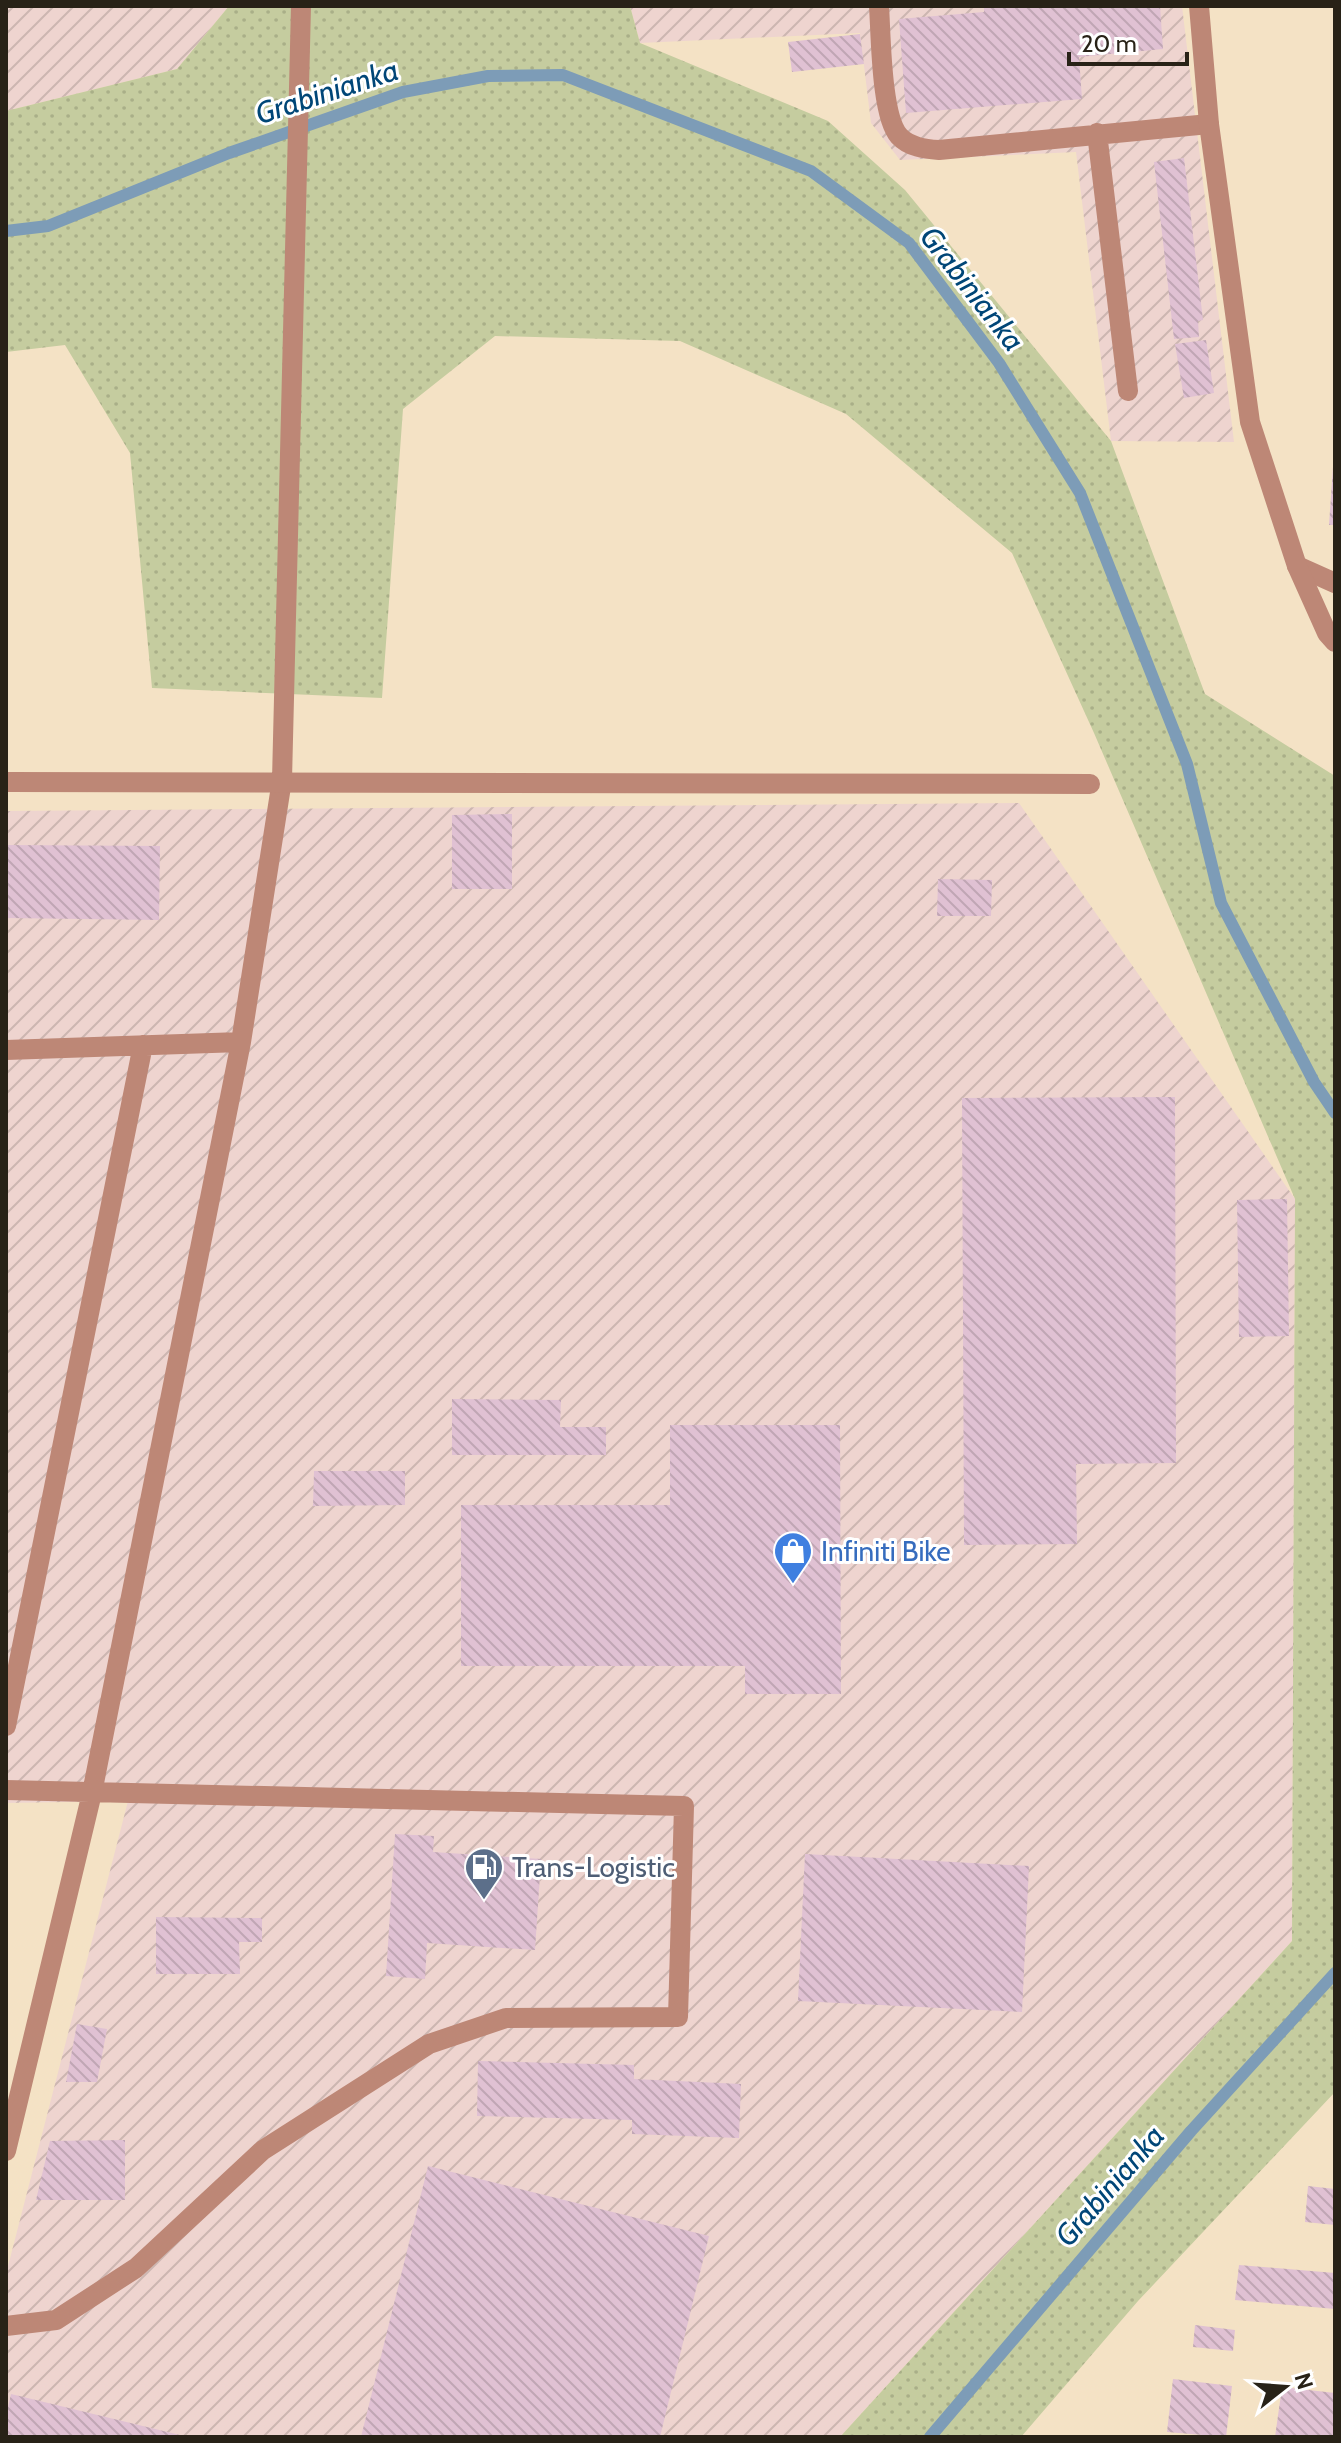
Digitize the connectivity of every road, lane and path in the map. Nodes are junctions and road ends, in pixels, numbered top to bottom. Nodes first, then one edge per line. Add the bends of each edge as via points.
1 (301, 6) edge
2 (879, 6) edge
3 (1199, 6) edge
4 (1209, 124) junction
5 (1097, 133) junction
6 (1128, 391) dead end
7 (1297, 566) junction
8 (1335, 583) edge
9 (1335, 642) edge
10 (282, 780) junction
11 (6, 782) edge
12 (1090, 784) dead end
13 (241, 1042) junction
14 (143, 1045) junction
15 (6, 1050) edge
16 (6, 1726) edge
17 (6, 1790) edge
18 (92, 1793) junction
19 (6, 2151) edge
20 (6, 2326) edge

1 - 10 street
2 - 5 street via 888,118 899,137 939,150
3 - 4 street
4 - 5 street
4 - 7 street via 1250,422
5 - 6 street
7 - 8 street
7 - 9 street
10 - 11 street
10 - 12 street
10 - 13 street
13 - 14 street
13 - 18 street
14 - 15 street
14 - 16 street
17 - 18 street
18 - 19 street
18 - 20 street via 684,1806 678,2017 506,2018 429,2044 263,2150 136,2268 56,2320

